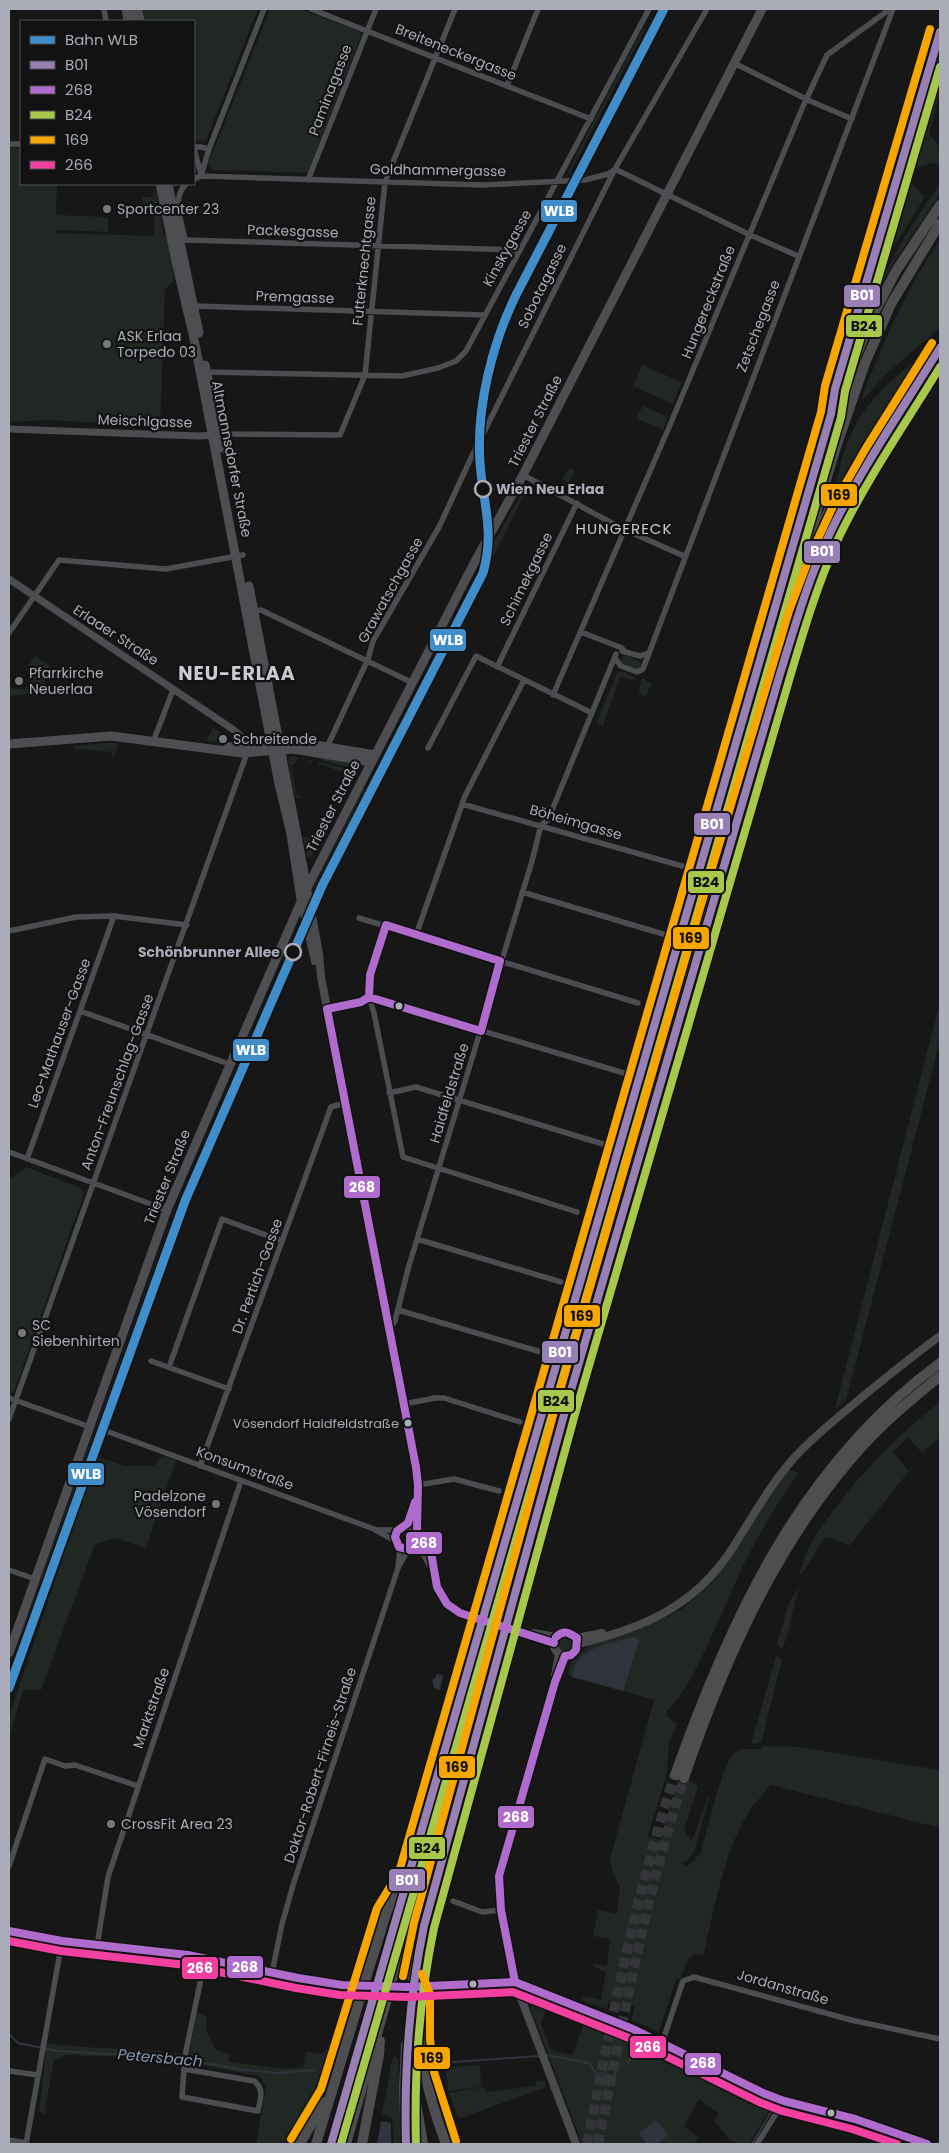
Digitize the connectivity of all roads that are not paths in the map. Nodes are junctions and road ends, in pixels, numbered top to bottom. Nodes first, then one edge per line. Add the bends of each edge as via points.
1 (264, 9) edge
2 (311, 9) edge
3 (376, 9) edge
4 (455, 9) edge
5 (538, 9) edge
6 (649, 9) edge
7 (707, 9) edge
8 (762, 9) edge
9 (892, 9) edge
10 (367, 30) junction
11 (940, 32) edge
12 (436, 57) junction
13 (734, 63) junction
14 (508, 86) junction
15 (806, 99) junction
16 (591, 119) junction
17 (852, 119) junction
18 (195, 149) edge
19 (209, 150) junction
20 (195, 153) edge
21 (615, 169) junction
22 (201, 176) junction
23 (195, 179) edge
24 (308, 180) junction
25 (559, 180) junction
26 (385, 182) junction
27 (160, 185) edge
28 (168, 185) edge
29 (185, 185) edge
30 (667, 194) junction
31 (940, 205) edge
32 (940, 223) edge
33 (749, 235) junction
34 (378, 246) junction
35 (520, 250) junction
36 (798, 256) junction
37 (194, 306) junction
38 (371, 312) junction
39 (485, 315) junction
40 (940, 348) edge
41 (207, 372) junction
42 (365, 375) junction
43 (906, 400) junction
44 (831, 414) junction
45 (9, 430) edge
46 (216, 435) junction
47 (340, 435) joint
48 (477, 447) joint
49 (523, 475) junction
50 (577, 503) junction
51 (624, 529) junction
52 (240, 556) junction
53 (684, 556) junction
54 (9, 580) edge
55 (794, 585) junction
56 (33, 597) junction
57 (250, 612) junction
58 (581, 632) junction
59 (9, 633) edge
60 (608, 644) junction
61 (624, 651) junction
62 (648, 653) junction
63 (615, 656) junction
64 (368, 659) junction
65 (620, 666) junction
66 (497, 667) junction
67 (608, 675) junction
68 (524, 680) junction
69 (413, 682) junction
70 (173, 690) junction
71 (553, 695) junction
72 (592, 713) junction
73 (153, 742) junction
74 (9, 744) edge
75 (276, 745) junction
76 (327, 747) junction
77 (428, 748) dead end
78 (249, 749) junction
79 (374, 758) junction
80 (462, 804) junction
81 (540, 825) junction
82 (302, 857) junction
83 (321, 859) junction
84 (682, 866) dead end
85 (307, 888) junction
86 (522, 892) junction
87 (301, 900) junction
88 (114, 916) junction
89 (359, 918) dead end
90 (187, 925) junction
91 (386, 925) junction
92 (9, 931) edge
93 (663, 934) dead end
94 (416, 935) junction
95 (500, 961) junction
96 (321, 977) junction
97 (369, 998) junction
98 (638, 1003) dead end
99 (327, 1009) junction
100 (80, 1011) junction
101 (481, 1031) junction
102 (148, 1034) junction
103 (229, 1064) junction
104 (624, 1074) dead end
105 (390, 1093) junction
106 (459, 1100) junction
107 (344, 1103) junction
108 (603, 1144) dead end
109 (9, 1152) edge
110 (27, 1159) junction
111 (440, 1170) junction
112 (94, 1183) junction
113 (167, 1210) junction
114 (577, 1212) dead end
115 (417, 1239) junction
116 (282, 1241) junction
117 (561, 1282) dead end
118 (385, 1309) junction
119 (399, 1309) junction
120 (389, 1330) junction
121 (940, 1336) edge
122 (541, 1352) dead end
123 (151, 1361) dead end
124 (940, 1363) edge
125 (169, 1367) junction
126 (940, 1376) edge
127 (229, 1389) junction
128 (9, 1398) edge
129 (15, 1400) junction
130 (404, 1404) junction
131 (9, 1419) edge
132 (520, 1422) dead end
133 (90, 1426) junction
134 (106, 1431) dead end
135 (200, 1466) junction
136 (241, 1481) junction
137 (418, 1485) junction
138 (499, 1491) dead end
139 (418, 1499) junction
140 (405, 1526) junction
141 (374, 1529) junction
142 (398, 1530) junction
143 (418, 1534) junction
144 (398, 1544) junction
145 (411, 1549) junction
146 (398, 1568) junction
147 (9, 1570) edge
148 (434, 1571) junction
149 (35, 1579) junction
150 (555, 1640) junction
151 (577, 1641) junction
152 (9, 1653) edge
153 (562, 1655) junction
154 (138, 1786) junction
155 (9, 1866) edge
156 (408, 1876) junction
157 (453, 1901) dead end
158 (501, 1910) junction
159 (9, 1931) edge
160 (62, 1941) junction
161 (97, 1946) junction
162 (205, 1958) junction
163 (272, 1973) junction
164 (515, 1982) junction
165 (415, 1995) junction
166 (382, 2020) junction
167 (940, 2039) edge
168 (662, 2043) junction
169 (184, 2069) junction
170 (9, 2071) edge
171 (38, 2075) junction
172 (330, 2093) junction
173 (784, 2101) junction
174 (9, 2140) edge
175 (27, 2144) edge
176 (300, 2144) edge
177 (316, 2144) edge
178 (331, 2144) edge
179 (346, 2144) edge
180 (362, 2144) edge
181 (406, 2144) edge
182 (423, 2144) edge
183 (446, 2144) edge
184 (576, 2144) edge
185 (757, 2144) edge
186 (927, 2144) edge

1 - 19 street
2 - 10 street, Breiteneckergasse
3 - 10 street, Paminagasse
4 - 12 street, Futterknechtgasse
5 - 14 street
6 - 16 street, Kinskygasse
7 - 21 street, Sobotagasse
8 - 13 main road, Triester Straße
9 - 15 street, Hungereckstraße via 827,55
9 - 17 street, Zetschegasse
10 - 12 street, Breiteneckergasse
10 - 24 street, Paminagasse
11 - 44 highway via 840,372
12 - 14 street, Breiteneckergasse
12 - 26 street, Futterknechtgasse
13 - 15 street
13 - 30 main road, Triester Straße
14 - 16 street, Breiteneckergasse
15 - 17 street
15 - 33 street, Hungereckstraße
16 - 25 street, Kinskygasse
17 - 36 street, Zetschegasse
18 - 19 street
19 - 22 street
20 - 22 street
21 - 25 street, Goldhammergasse via 590,179
21 - 30 street
21 - 48 street, Sobotagasse
22 - 23 street, Goldhammergasse
22 - 24 street, Goldhammergasse
24 - 26 street, Goldhammergasse
25 - 26 street, Goldhammergasse via 482,185
25 - 35 street, Kinskygasse
26 - 34 street, Futterknechtgasse
27 - 46 main road, Altmannsdorfer Straße
28 - 37 main road, Altmannsdorfer Straße
29 - 34 street, Packesgasse via 177,199 185,240
30 - 33 street
30 - 49 main road, Triester Straße
31 - 44 highway via 896,271 876,309
32 - 55 highway via 891,304 865,363
33 - 36 street
33 - 51 street, Hungereckstraße
34 - 35 street, Packesgasse
34 - 38 street, Futterknechtgasse
35 - 39 street, Kinskygasse
36 - 53 street, Zetschegasse
37 - 38 street, Premgasse
37 - 41 main road, Altmannsdorfer Straße
38 - 39 street, Premgasse
38 - 42 street, Futterknechtgasse
39 - 42 street, Kinskygasse via 466,351 456,361 402,376
40 - 43 highway
41 - 42 street, Kinskygasse
41 - 46 main road, Altmannsdorfer Straße
42 - 47 street, Futterknechtgasse
43 - 55 highway via 833,503
43 - 165 highway, bridge via 830,533 799,614 708,918 504,1630 424,1926 413,1978
44 - 156 highway, bridge
45 - 46 street, Meischlgasse
46 - 47 street, Meischlgasse
46 - 52 main road, Altmannsdorfer Straße
48 - 64 street, Grawatschgasse via 440,526 384,622
49 - 50 street
49 - 69 main road, Triester Straße
50 - 51 street
50 - 66 street, Schimekgasse
51 - 53 street
51 - 58 street, Hungereckstraße
52 - 56 street via 166,569 59,560
52 - 57 main road, Altmannsdorfer Straße
53 - 62 street, Zetschegasse
54 - 56 street, Erlaaer Straße
55 - 166 highway, bridge
56 - 59 street
56 - 70 street, Erlaaer Straße
57 - 64 street via 261,610
57 - 75 main road, Altmannsdorfer Straße
58 - 60 street
58 - 71 street, Hungereckstraße
60 - 61 street
60 - 63 street
61 - 62 street via 640,656
61 - 63 street
62 - 65 street, Zetschegasse via 641,672
63 - 65 street
63 - 67 street
64 - 69 street
64 - 76 street, Grawatschgasse
65 - 67 street
66 - 68 street
66 - 77 street via 476,656
67 - 72 street
68 - 71 street
68 - 80 street
69 - 79 main road, Triester Straße
70 - 73 street
70 - 78 street, Erlaaer Straße via 234,730
71 - 72 street
72 - 81 street via 548,820
73 - 74 main road via 104,736
73 - 78 main road
75 - 76 main road
75 - 78 main road
75 - 79 main road
75 - 82 main road, Altmannsdorfer Straße
75 - 87 main road, Altmannsdorfer Straße
76 - 79 main road
78 - 90 street, Anton-Freunschlag-Gasse
79 - 83 main road, Triester Straße
80 - 81 street, Böheimgasse
80 - 94 street
81 - 84 street, Böheimgasse
81 - 86 street, Haidfeldstraße
82 - 83 main road via 308,861
82 - 85 main road, Altmannsdorfer Straße
83 - 85 main road, Triester Straße
85 - 87 main road, Triester Straße
85 - 96 main road
86 - 93 street
86 - 95 street, Haidfeldstraße
87 - 96 main road
87 - 103 main road, Triester Straße
88 - 90 street
88 - 92 street via 76,917
88 - 100 street, Leo-Mathauser-Gasse
89 - 91 street
90 - 102 street, Anton-Freunschlag-Gasse
91 - 94 street
91 - 97 street via 370,975
94 - 95 street
95 - 98 street
95 - 101 street, Haidfeldstraße
96 - 99 main road
97 - 99 street
97 - 101 street
97 - 105 street
99 - 107 main road
100 - 102 street
100 - 110 street, Leo-Mathauser-Gasse
101 - 104 street
101 - 106 street, Haidfeldstraße
102 - 103 street
102 - 112 street, Anton-Freunschlag-Gasse
103 - 113 main road, Triester Straße
105 - 106 street via 416,1087
105 - 111 street via 402,1157
106 - 108 street
106 - 111 street, Haidfeldstraße
107 - 116 street, Dr. Pertich-Gasse via 331,1107
107 - 118 main road
109 - 110 street
110 - 112 street
111 - 114 street
111 - 115 street, Haidfeldstraße
112 - 113 street
112 - 129 street, Anton-Freunschlag-Gasse
113 - 133 main road, Triester Straße
115 - 117 street
115 - 119 street, Haidfeldstraße
116 - 125 street via 222,1219
116 - 127 street, Dr. Pertich-Gasse
118 - 119 street
118 - 120 main road
119 - 120 street, Haidfeldstraße
119 - 122 street
120 - 130 main road
121 - 151 main road via 849,1408 794,1457 721,1564 684,1602 621,1630
123 - 125 street
124 - 126 highway via 901,1394 845,1450 793,1520 762,1571 731,1634 698,1711 680,1776 767,1582 801,1525 858,1451 910,1399
125 - 127 street
127 - 135 street, Dr. Pertich-Gasse
128 - 129 street
129 - 131 street, Anton-Freunschlag-Gasse
129 - 133 street
130 - 132 street via 444,1398
130 - 137 main road
133 - 149 main road, Triester Straße
134 - 135 street, Konsumstraße
135 - 136 street, Konsumstraße
136 - 141 street, Konsumstraße
136 - 154 street, Marktstraße
137 - 138 street via 454,1479
137 - 139 main road
139 - 140 main road
139 - 143 main road
140 - 142 main road
140 - 143 main road via 413,1527
141 - 142 street, Konsumstraße
141 - 144 street, Konsumstraße
142 - 144 main road
143 - 145 main road
143 - 148 main road via 430,1552
144 - 145 main road
144 - 146 street, Doktor-Robert-Firneis-Straße
145 - 146 street, Doktor-Robert-Firneis-Straße
145 - 148 main road via 425,1555
146 - 163 street, Doktor-Robert-Firneis-Straße via 294,1882
147 - 149 street
148 - 150 main road via 440,1595 453,1609
149 - 152 main road, Triester Straße
150 - 151 main road via 560,1633 567,1632
150 - 153 main road
151 - 153 main road via 575,1652
153 - 158 main road via 499,1876
154 - 155 street via 75,1765 65,1766 45,1759
154 - 161 street, Marktstraße via 108,1877
156 - 172 highway, bridge via 387,1911
156 - 178 highway, bridge
157 - 158 street via 482,1912
158 - 164 main road
159 - 160 main road
160 - 161 main road
160 - 171 street
161 - 162 main road
162 - 163 main road
162 - 169 street
163 - 164 main road via 355,1986
164 - 168 street
164 - 184 main road
165 - 181 highway via 405,2066
165 - 182 highway via 414,2090
165 - 183 highway via 424,2074
166 - 179 highway
166 - 180 highway via 379,2055
167 - 168 street, Jordanstraße via 851,2020 694,1977 682,1981
168 - 173 street
169 - 169 street via 254,2081 262,2090 258,2111 182,2097
170 - 171 street
171 - 175 street
172 - 176 highway
172 - 177 highway
173 - 185 street
173 - 186 street via 855,2119
174 - 175 street

